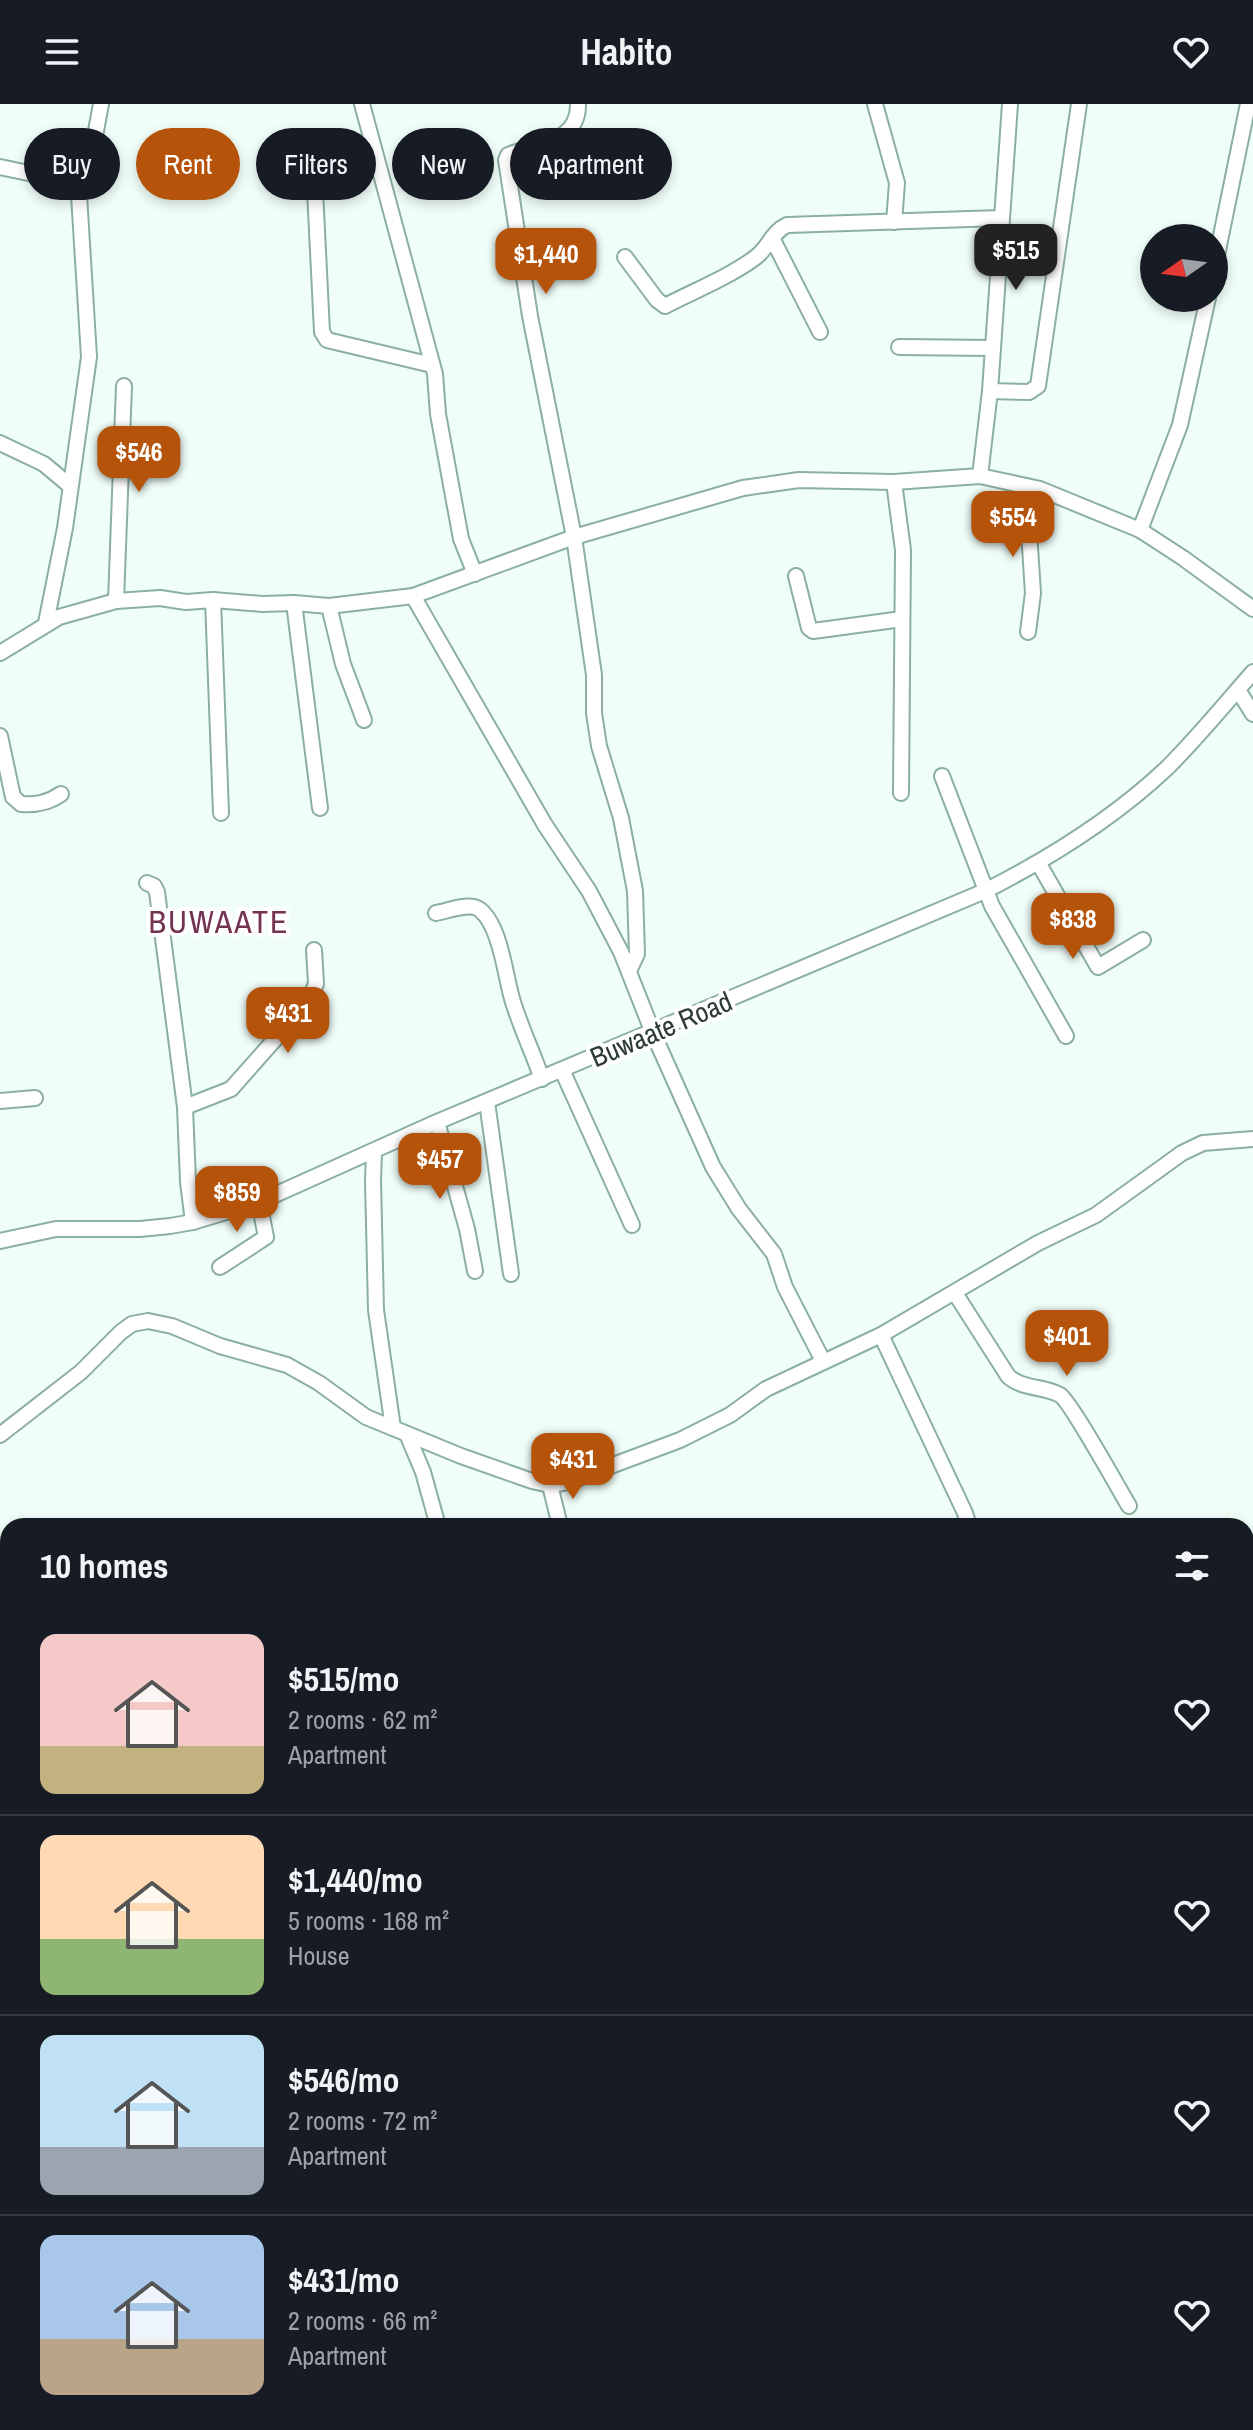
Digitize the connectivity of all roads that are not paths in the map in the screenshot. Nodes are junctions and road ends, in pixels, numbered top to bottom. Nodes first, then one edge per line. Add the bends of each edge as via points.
1 (101, 104) edge
2 (362, 104) edge
3 (578, 104) edge
4 (875, 104) edge
5 (1010, 104) edge
6 (1079, 104) edge
7 (1248, 104) edge
8 (96, 128) edge
9 (0, 167) edge
10 (24, 172) edge
11 (80, 200) edge
12 (315, 200) edge
13 (1000, 218) junction
14 (894, 222) junction
15 (1223, 224) edge
16 (772, 238) junction
17 (625, 257) dead end
18 (1205, 312) edge
19 (820, 332) dead end
20 (899, 347) dead end
21 (993, 348) junction
22 (432, 365) junction
23 (124, 386) dead end
24 (990, 391) junction
25 (0, 443) edge
26 (980, 476) junction
27 (894, 482) junction
28 (69, 485) junction
29 (1026, 486) junction
30 (1140, 530) junction
31 (574, 537) junction
32 (475, 574) junction
33 (796, 576) dead end
34 (413, 596) junction
35 (213, 600) junction
36 (116, 601) junction
37 (294, 603) junction
38 (329, 606) junction
39 (1253, 609) edge
40 (902, 619) junction
41 (46, 623) junction
42 (1028, 632) dead end
43 (0, 653) edge
44 (1253, 672) edge
45 (1238, 690) junction
46 (1253, 714) edge
47 (364, 720) dead end
48 (0, 736) edge
49 (942, 776) dead end
50 (901, 793) dead end
51 (61, 794) dead end
52 (320, 808) dead end
53 (221, 813) dead end
54 (1039, 864) junction
55 (147, 883) dead end
56 (985, 891) junction
57 (436, 913) dead end
58 (1143, 940) dead end
59 (314, 950) dead end
60 (629, 971) junction
61 (653, 1033) junction
62 (1066, 1036) dead end
63 (562, 1070) junction
64 (542, 1079) junction
65 (35, 1098) dead end
66 (0, 1101) edge
67 (487, 1102) junction
68 (185, 1107) junction
69 (437, 1122) junction
70 (1253, 1139) edge
71 (374, 1151) junction
72 (259, 1202) junction
73 (193, 1222) junction
74 (632, 1225) dead end
75 (0, 1241) edge
76 (220, 1267) dead end
77 (475, 1271) dead end
78 (511, 1274) dead end
79 (955, 1293) junction
80 (881, 1335) junction
81 (823, 1361) junction
82 (400, 1431) junction
83 (0, 1435) edge
84 (550, 1485) junction
85 (1129, 1506) dead end
86 (436, 1518) edge
87 (558, 1518) edge
88 (967, 1518) edge

1 - 8 street
2 - 22 street
3 - 31 street via 579,119 572,129 506,160 530,316
4 - 14 street via 897,183
5 - 13 street
6 - 24 street via 1038,386 1029,392
7 - 15 street
9 - 10 street
11 - 28 street via 89,357
12 - 22 street via 322,332 327,340
13 - 14 street
13 - 21 street
14 - 16 street via 787,225
16 - 17 street via 756,257 665,306
16 - 19 street
18 - 30 street via 1180,425
20 - 21 street
21 - 24 street
22 - 32 street via 461,539
23 - 36 street
24 - 26 street
25 - 28 street via 44,464
26 - 27 street
26 - 29 street
27 - 31 street via 799,480 761,485
27 - 40 street via 903,550
28 - 41 street
29 - 30 street
29 - 42 street via 1033,593
30 - 39 street
31 - 32 street
31 - 60 street via 599,746 621,818 635,891 637,954
32 - 34 street
33 - 40 street via 813,631
34 - 38 street
34 - 60 street via 589,891
35 - 36 street
35 - 37 street
35 - 53 street
36 - 41 street
37 - 38 street
37 - 52 street
38 - 47 street
40 - 50 street
41 - 43 street
44 - 45 street, Buwaate Road
45 - 46 street
45 - 54 street, Buwaate Road via 1157,776
48 - 51 street via 13,797 36,805
49 - 56 street
54 - 56 street, Buwaate Road
54 - 58 street via 1098,967
55 - 68 street via 157,892
56 - 61 street, Buwaate Road
56 - 62 street
57 - 64 street via 472,905 488,919
59 - 68 street via 316,984 308,1002 231,1089
60 - 61 street
61 - 63 street, Buwaate Road
61 - 81 street via 713,1167 774,1254
63 - 64 street, Buwaate Road
63 - 74 street
64 - 67 street, Buwaate Road
65 - 66 street
67 - 69 street, Buwaate Road
67 - 78 street
68 - 73 street
69 - 71 street, Buwaate Road
69 - 77 street
70 - 79 street via 1203,1143 1182,1153 1096,1215
71 - 72 street, Buwaate Road
71 - 82 street via 376,1310
72 - 73 street, Buwaate Road
72 - 76 street via 266,1237
73 - 75 street, Buwaate Road via 140,1229 56,1229
79 - 80 street
79 - 85 street via 1012,1381 1066,1400
80 - 81 street
80 - 88 street
81 - 84 street via 680,1440
82 - 83 street via 366,1417 287,1365 148,1321 121,1332 81,1372
82 - 84 street
82 - 86 street via 423,1472
84 - 87 street

